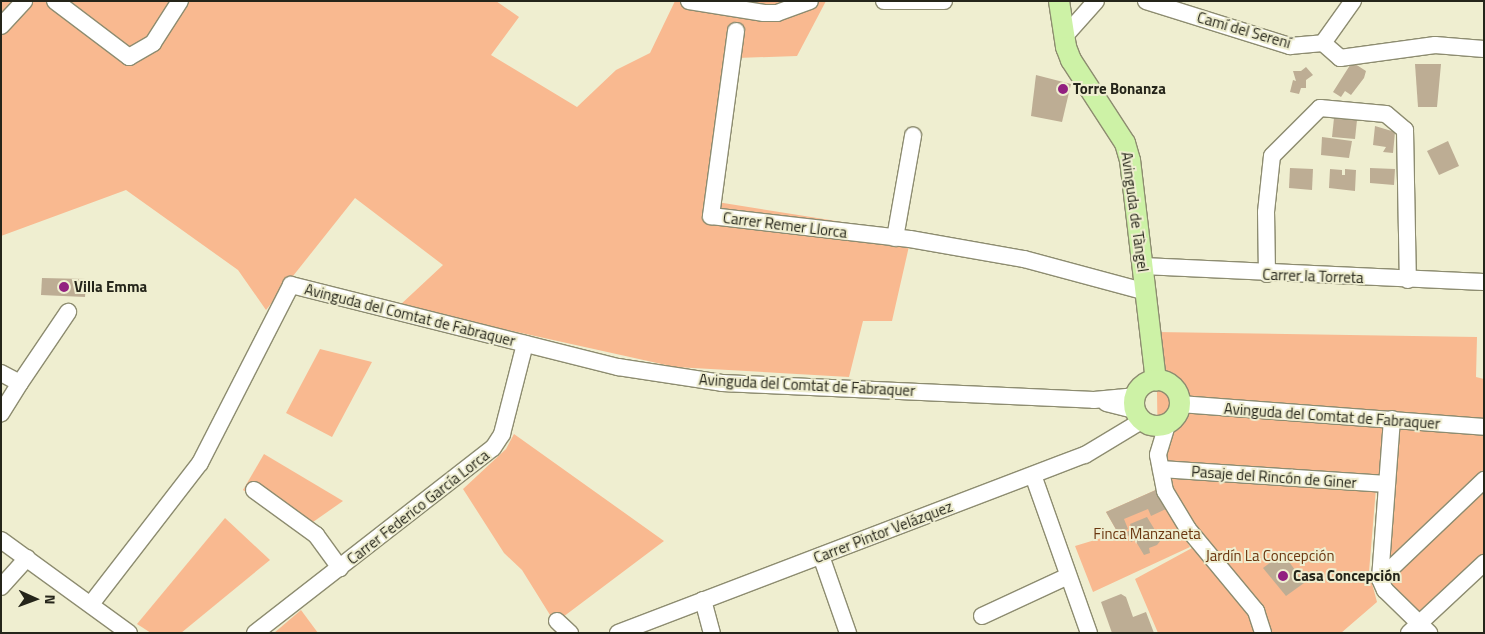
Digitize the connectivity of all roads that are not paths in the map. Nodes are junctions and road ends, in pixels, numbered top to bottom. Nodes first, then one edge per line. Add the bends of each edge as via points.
1 (24, 1) edge
2 (55, 1) edge
3 (180, 1) edge
4 (689, 1) edge
5 (810, 1) edge
6 (884, 1) edge
7 (944, 1) edge
8 (1060, 1) edge
9 (1096, 1) edge
10 (1146, 1) edge
11 (1353, 1) edge
12 (1, 26) edge
13 (736, 31) dead end
14 (1064, 37) junction
15 (1323, 43) junction
16 (1484, 49) edge
17 (913, 136) dead end
18 (895, 238) junction
19 (1143, 266) junction
20 (1267, 274) junction
21 (1408, 280) junction
22 (1484, 282) edge
23 (1146, 292) junction
24 (68, 312) dead end
25 (525, 344) junction
26 (1, 373) edge
27 (1156, 380) junction
28 (20, 383) junction
29 (1180, 404) junction
30 (1138, 409) junction
31 (1, 413) edge
32 (1392, 419) junction
33 (1167, 425) junction
34 (1484, 427) edge
35 (1161, 470) junction
36 (1033, 475) junction
37 (1484, 480) edge
38 (1387, 484) junction
39 (254, 490) dead end
40 (1, 540) edge
41 (821, 556) junction
42 (27, 558) junction
43 (1484, 563) edge
44 (340, 568) junction
45 (1068, 576) junction
46 (1380, 579) junction
47 (1, 587) edge
48 (704, 600) junction
49 (91, 604) junction
50 (982, 616) dead end
51 (557, 621) dead end
52 (1419, 630) edge
53 (129, 633) edge
54 (256, 633) edge
55 (570, 633) edge
56 (618, 633) edge
57 (712, 633) edge
58 (848, 633) edge
59 (1090, 633) edge
60 (1263, 633) edge

1 - 12 street
2 - 3 street via 129,57 153,43
4 - 5 street via 764,13
6 - 7 street
8 - 14 main road, Avinguda de Tàngel
9 - 14 street
10 - 15 street, Camí del Serení via 1290,46
11 - 15 street
13 - 18 street, Carrer Remer Llorca via 711,216
14 - 19 main road, Avinguda de Tàngel via 1071,60 1128,151
15 - 16 street via 1340,58 1435,45
17 - 18 street
18 - 23 street, Carrer Remer Llorca via 1024,260
19 - 20 street, Carrer la Torreta
19 - 23 main road, Avinguda de Tàngel
20 - 21 street, Carrer la Torreta
20 - 21 street via 1266,212 1272,156 1320,108 1386,114 1405,130
21 - 22 street, Carrer la Torreta
23 - 27 main road, Avinguda de Tàngel
24 - 28 street
25 - 30 street, Avinguda del Comtat de Fabraquer via 618,367 722,383 1094,400
25 - 44 street, Carrer Federico García Lorca via 502,434 493,448
25 - 49 street, Avinguda del Comtat de Fabraquer via 291,285 200,463
26 - 28 street
27 - 29 main road via 1175,388
27 - 30 main road via 1144,384
28 - 31 street
29 - 32 street, Avinguda del Comtat de Fabraquer
29 - 33 main road via 1176,416
30 - 33 main road via 1150,425
30 - 36 street, Carrer Pintor Velázquez via 1086,455
32 - 34 street, Avinguda del Comtat de Fabraquer
32 - 38 street
33 - 35 street via 1158,455
35 - 38 street, Pasaje del Rincón de Giner
35 - 60 street via 1165,491 1188,530 1238,586 1256,611
36 - 41 street, Carrer Pintor Velázquez
36 - 45 street
37 - 46 street
38 - 46 street
39 - 44 street via 316,535
40 - 42 street
41 - 48 street, Carrer Pintor Velázquez
41 - 58 street
42 - 47 street
42 - 49 street
43 - 52 street
44 - 54 street, Carrer Federico García Lorca
45 - 50 street
45 - 59 street
46 - 52 street via 1385,590
48 - 56 street, Carrer Pintor Velázquez
48 - 57 street
49 - 53 street
51 - 55 street

